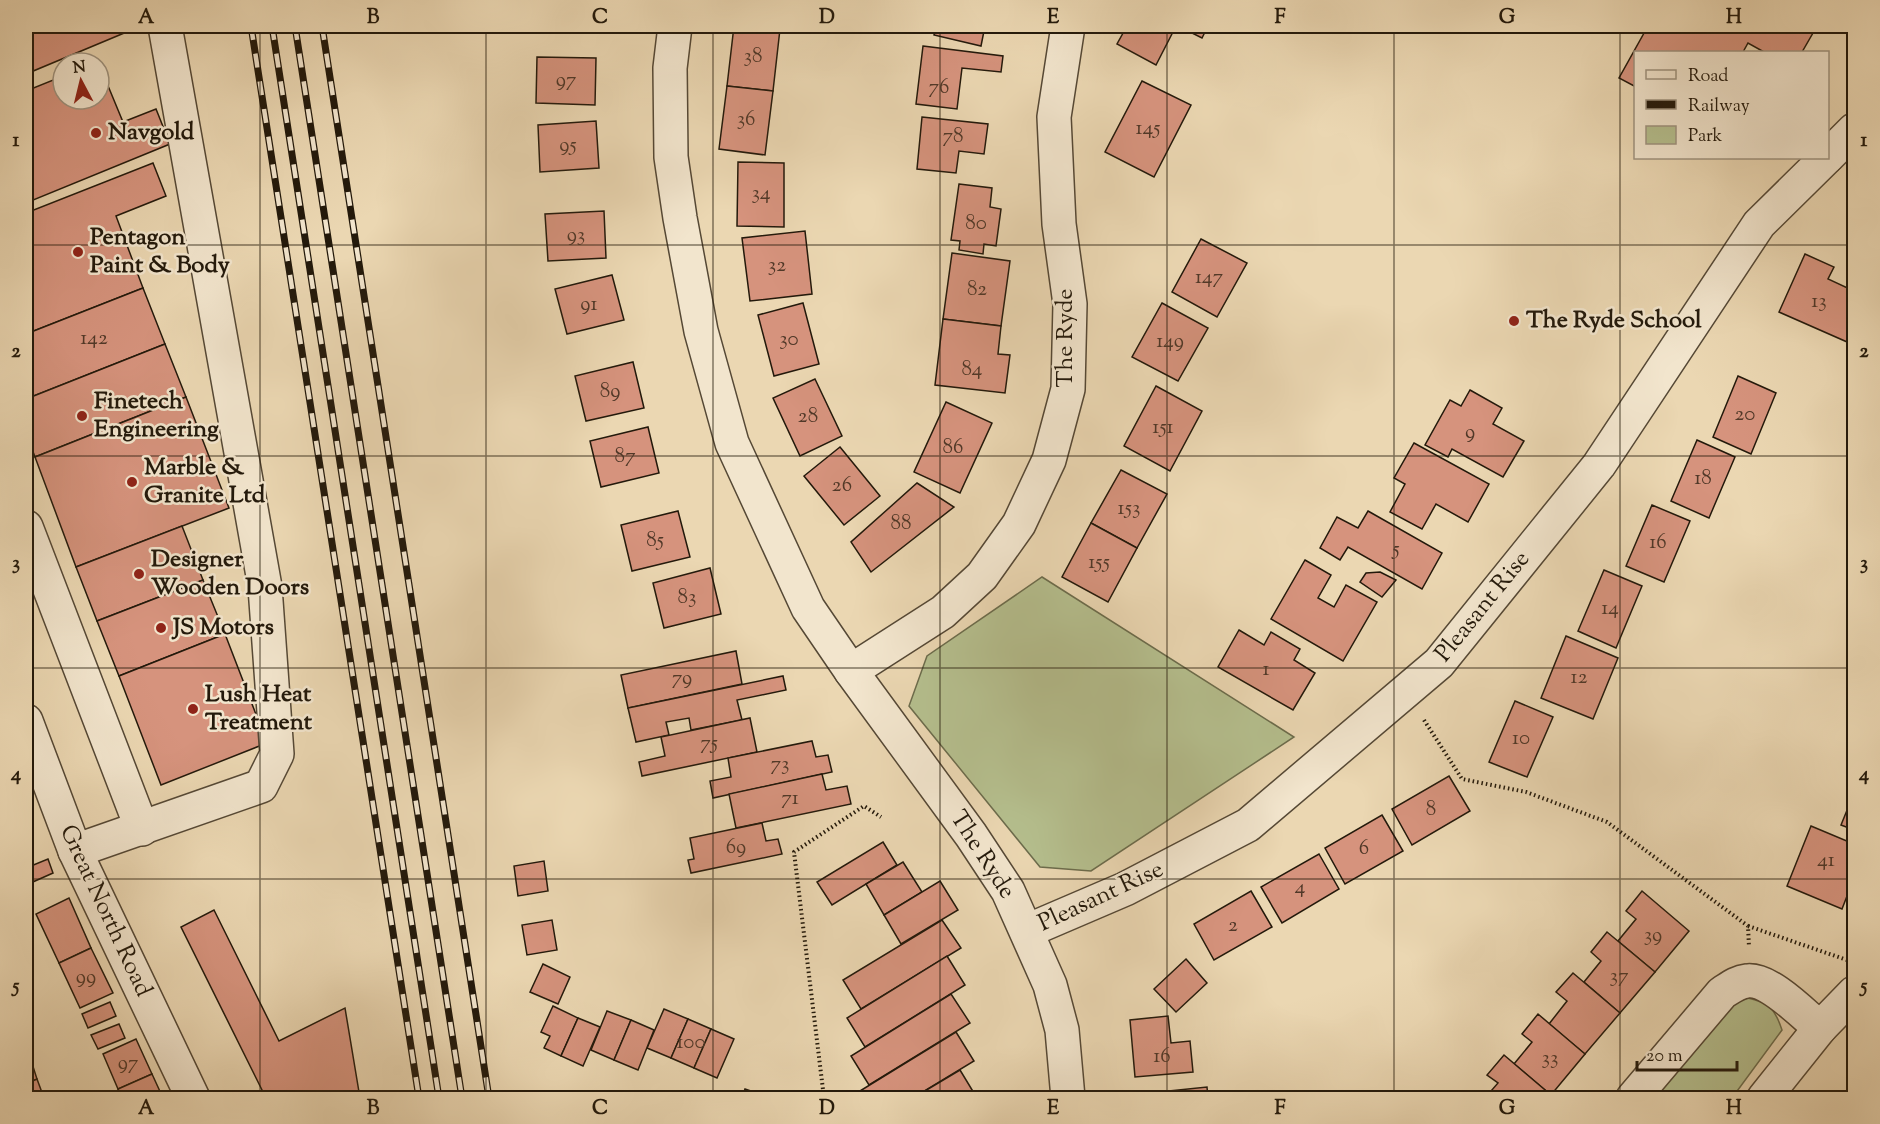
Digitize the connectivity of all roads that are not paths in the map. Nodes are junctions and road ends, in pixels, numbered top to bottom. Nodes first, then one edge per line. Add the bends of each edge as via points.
1 (165, 26) edge
2 (675, 26) edge
3 (1068, 26) edge
4 (1853, 134) edge
5 (1829, 155) edge
6 (1825, 159) edge
7 (26, 527) edge
8 (851, 671) junction
9 (26, 720) edge
10 (142, 828) junction
11 (75, 851) junction
12 (1027, 931) junction
13 (1854, 993) edge
14 (1820, 1028) junction
15 (193, 1098) edge
16 (1068, 1098) edge
17 (1633, 1098) edge
18 (1764, 1098) edge

1 - 10 street via 265,587 277,754 261,786
2 - 8 street, The Ryde via 670,68 671,157 704,343 732,443 808,608
3 - 8 street, The Ryde via 1054,117 1059,224 1070,304 1068,389 1049,460 1019,524 982,576 942,612
4 - 5 street, Pleasant Rise
6 - 12 street, Pleasant Rise via 1759,224 1599,465 1439,663 1248,825 1125,889
7 - 10 street
8 - 12 street, The Ryde via 971,835 1008,891
9 - 11 street, Great North Road
10 - 11 street
11 - 15 street, Great North Road
12 - 16 street, The Ryde via 1050,985 1062,1030
13 - 14 street
14 - 17 street via 1766,985 1749,980 1734,985 1722,993
14 - 18 street

